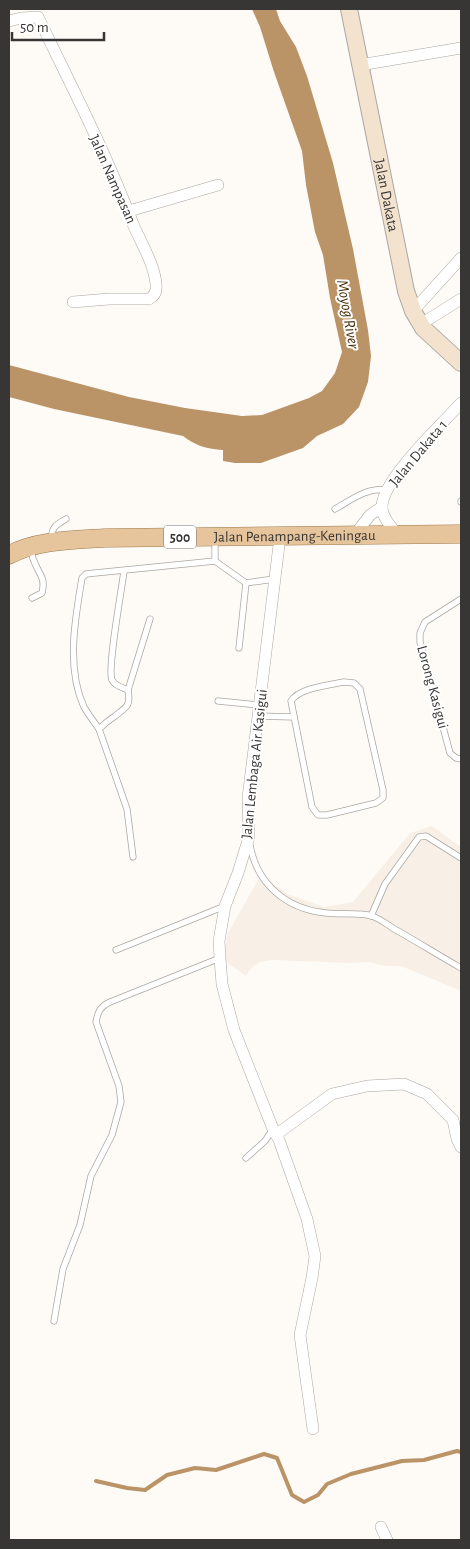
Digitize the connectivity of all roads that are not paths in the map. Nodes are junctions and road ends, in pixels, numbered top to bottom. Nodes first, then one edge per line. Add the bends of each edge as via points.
1 (349, 9) edge
2 (9, 21) edge
3 (461, 48) edge
4 (360, 65) junction
5 (218, 184) dead end
6 (129, 211) junction
7 (461, 258) edge
8 (461, 299) edge
9 (73, 302) dead end
10 (417, 318) junction
11 (461, 363) edge
12 (461, 403) edge
13 (386, 490) junction
14 (382, 507) junction
15 (335, 509) dead end
16 (66, 518) dead end
17 (461, 534) edge
18 (398, 535) junction
19 (354, 536) junction
20 (280, 537) junction
21 (215, 538) junction
22 (52, 543) junction
23 (32, 547) junction
24 (9, 555) edge
25 (215, 561) junction
26 (124, 571) junction
27 (274, 579) junction
28 (246, 583) junction
29 (32, 598) dead end
30 (461, 599) edge
31 (150, 619) dead end
32 (239, 648) dead end
33 (128, 690) junction
34 (218, 701) dead end
35 (258, 710) junction
36 (294, 718) junction
37 (99, 729) junction
38 (461, 759) edge
39 (249, 836) junction
40 (133, 857) dead end
41 (461, 858) edge
42 (225, 906) junction
43 (371, 916) junction
44 (116, 950) dead end
45 (220, 958) junction
46 (461, 968) edge
47 (457, 1122) edge
48 (275, 1131) junction
49 (461, 1147) edge
50 (246, 1158) dead end
51 (54, 1320) dead end
52 (313, 1429) dead end
53 (381, 1527) dead end
54 (387, 1540) edge

1 - 4 street, Jalan Dakata
2 - 6 street, Jalan Nampasan via 38,17
3 - 4 street
4 - 10 street, Jalan Dakata via 406,291
5 - 6 street
6 - 9 street, Jalan Nampasan via 157,284 153,297
7 - 10 street
8 - 10 street
10 - 11 street, Jalan Dakata
12 - 13 street, Jalan Dakata 1 via 396,474
13 - 14 street, Jalan Dakata 1
13 - 15 lane via 369,491
14 - 18 street via 387,522
14 - 19 street via 370,515
16 - 22 lane via 54,526
17 - 18 main road, Jalan Penampang-Keningau / 500
18 - 19 main road, Jalan Penampang-Keningau / 500
19 - 20 main road, Jalan Penampang-Keningau / 500
20 - 21 main road, Jalan Penampang-Keningau / 500
20 - 27 street, Jalan Lembaga Air Kasigui
21 - 22 main road, Jalan Penampang-Keningau / 500 via 104,538
21 - 25 lane
22 - 23 main road, Jalan Penampang-Keningau / 500
23 - 24 main road, Jalan Penampang-Keningau / 500
23 - 29 lane via 33,560 44,585 42,593
25 - 26 lane
25 - 28 lane
26 - 33 lane via 111,673 115,685
26 - 37 lane via 86,574 82,578 74,630 75,683 84,708
27 - 28 lane
27 - 35 street, Jalan Lembaga Air Kasigui
28 - 32 lane
30 - 38 lane, Lorong Kasigui via 425,622 420,642 450,753
31 - 33 lane
33 - 37 lane via 130,699 124,710
34 - 35 lane
35 - 36 lane
35 - 39 street, Jalan Lembaga Air Kasigui via 248,798
36 - 36 lane via 291,701 302,691 354,683 360,688 383,798 376,803 318,815 312,807
37 - 40 lane via 127,809
39 - 42 street, Jalan Lembaga Air Kasigui
39 - 43 lane via 252,858 261,877 285,900 324,913
41 - 43 lane via 426,836 419,838 385,884
42 - 44 lane
42 - 45 street, Jalan Lembaga Air Kasigui via 219,941
43 - 46 lane
45 - 48 street, Jalan Lembaga Air Kasigui via 222,984 234,1030
45 - 51 lane via 110,1002 98,1011 96,1022 119,1086 121,1102 112,1135 91,1176 80,1225 63,1269
47 - 48 street via 427,1094 404,1084 367,1086 332,1094
47 - 49 street via 457,1139
48 - 50 lane
48 - 52 street, Jalan Lembaga Air Kasigui via 307,1219 315,1256 300,1335
53 - 54 street

